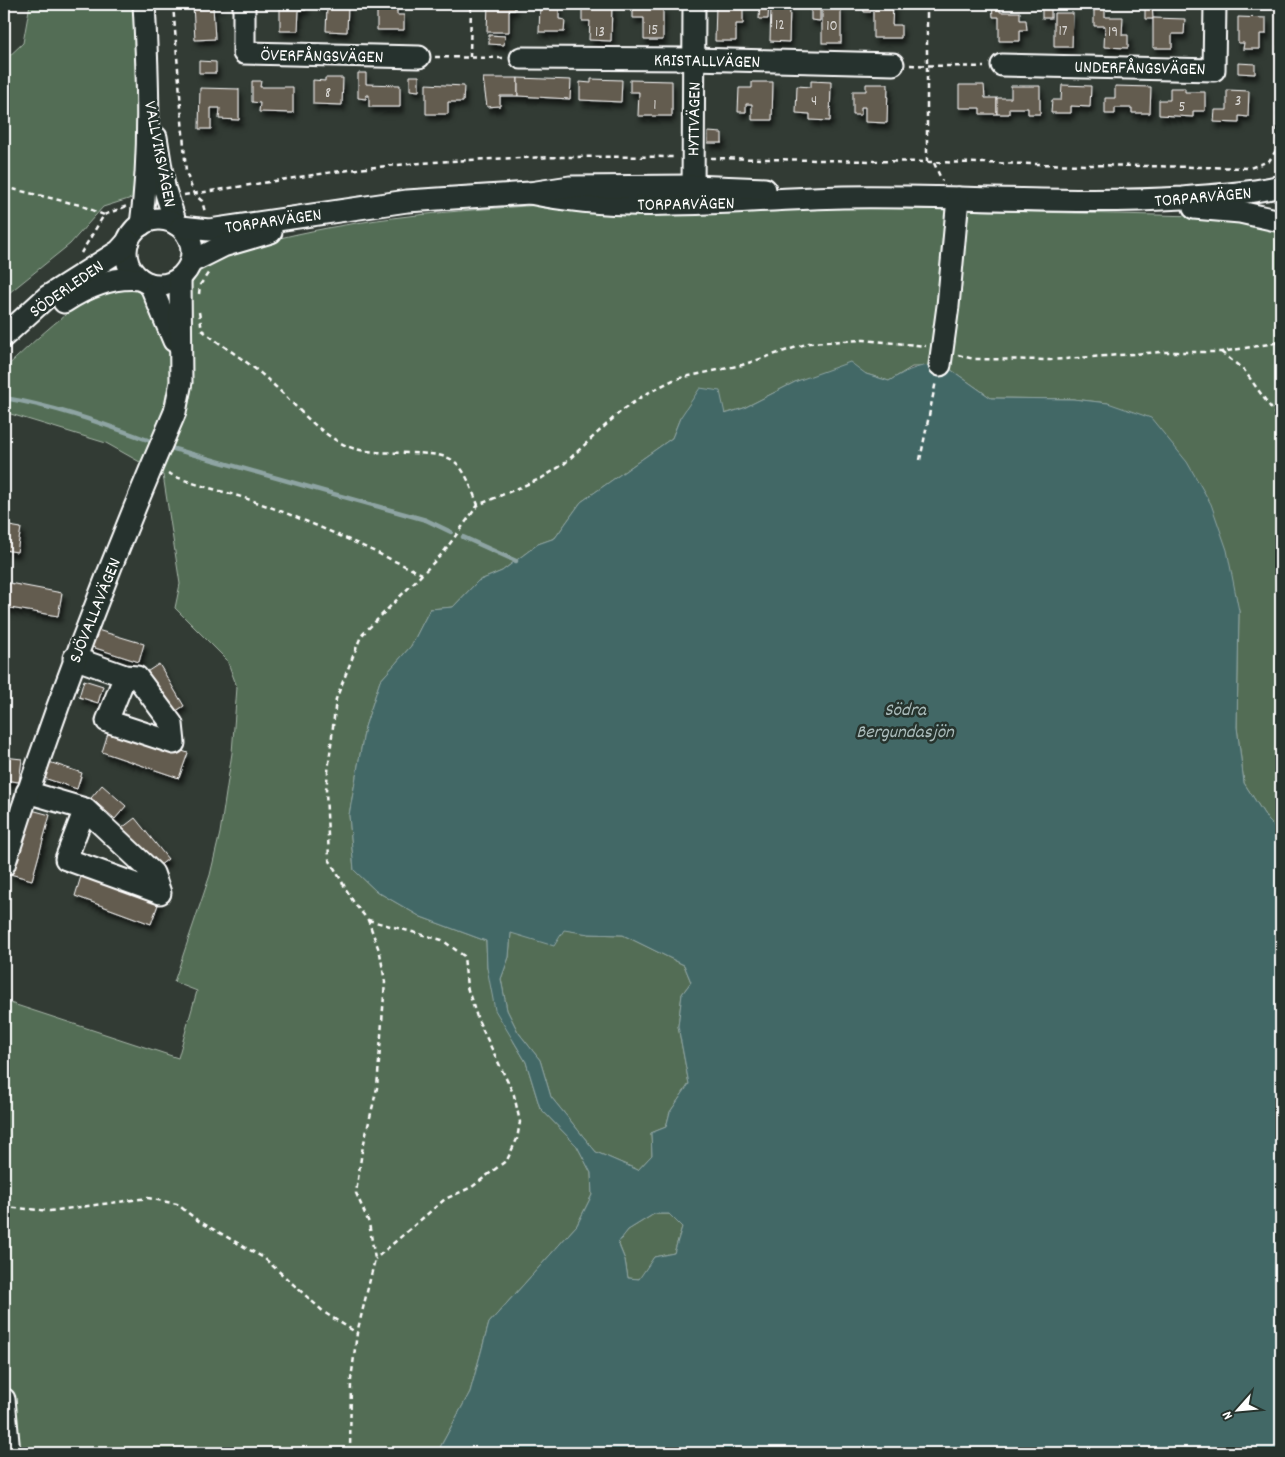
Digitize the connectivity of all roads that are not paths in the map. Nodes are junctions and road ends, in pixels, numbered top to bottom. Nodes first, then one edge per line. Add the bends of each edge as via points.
1 (144, 4) edge
2 (244, 4) edge
3 (694, 4) edge
4 (1215, 4) edge
5 (418, 58) road end
6 (521, 58) road end
7 (693, 59) junction
8 (893, 64) road end
9 (1002, 65) road end
10 (148, 84) junction
11 (1279, 185) edge
12 (693, 195) junction
13 (958, 198) junction
14 (1129, 201) junction
15 (366, 207) junction
16 (1279, 223) edge
17 (178, 225) junction
18 (134, 233) junction
19 (185, 270) junction
20 (145, 282) junction
21 (4, 336) edge
22 (4, 347) edge
23 (179, 356) junction
24 (941, 358) road end
25 (74, 658) junction
26 (125, 676) dead end
27 (27, 792) junction
28 (84, 809) junction
29 (4, 865) edge
30 (4, 1399) edge
31 (9, 1453) edge

1 - 10 street, VALLVIKSVÄGEN
2 - 5 street, ÖVERFÅNGSVÄGEN via 244,53
3 - 7 street, HYTTVÄGEN
4 - 9 street, UNDERFÅNGSVÄGEN via 1214,70
6 - 7 street, KRISTALLVÄGEN
7 - 8 street, KRISTALLVÄGEN
7 - 12 street, HYTTVÄGEN
10 - 17 street, VALLVIKSVÄGEN via 164,187
10 - 18 street, VALLVIKSVÄGEN via 144,199
11 - 14 street, TORPARVÄGEN via 1241,194
11 - 16 street via 1273,200
12 - 13 street, TORPARVÄGEN via 752,188 842,197
12 - 15 street, TORPARVÄGEN via 570,187
13 - 14 street, TORPARVÄGEN
13 - 24 street
14 - 16 street, TORPARVÄGEN via 1240,212
15 - 17 street, TORPARVÄGEN via 209,230
15 - 19 street, TORPARVÄGEN via 233,243 213,250
17 - 18 street via 158,219
17 - 19 street via 191,243
18 - 20 street via 128,262
18 - 21 street, SÖDERLEDEN via 105,260 48,296
19 - 20 street via 168,284
19 - 23 street, SJÖVALLAVÄGEN
20 - 22 street, SÖDERLEDEN via 123,277 76,294
20 - 23 street, SJÖVALLAVÄGEN
23 - 25 street, SJÖVALLAVÄGEN via 180,382 175,412
25 - 26 street
25 - 27 street, SJÖVALLAVÄGEN
27 - 28 street
27 - 29 street, SJÖVALLAVÄGEN
28 - 28 street via 66,859 160,893 153,873
30 - 31 street

